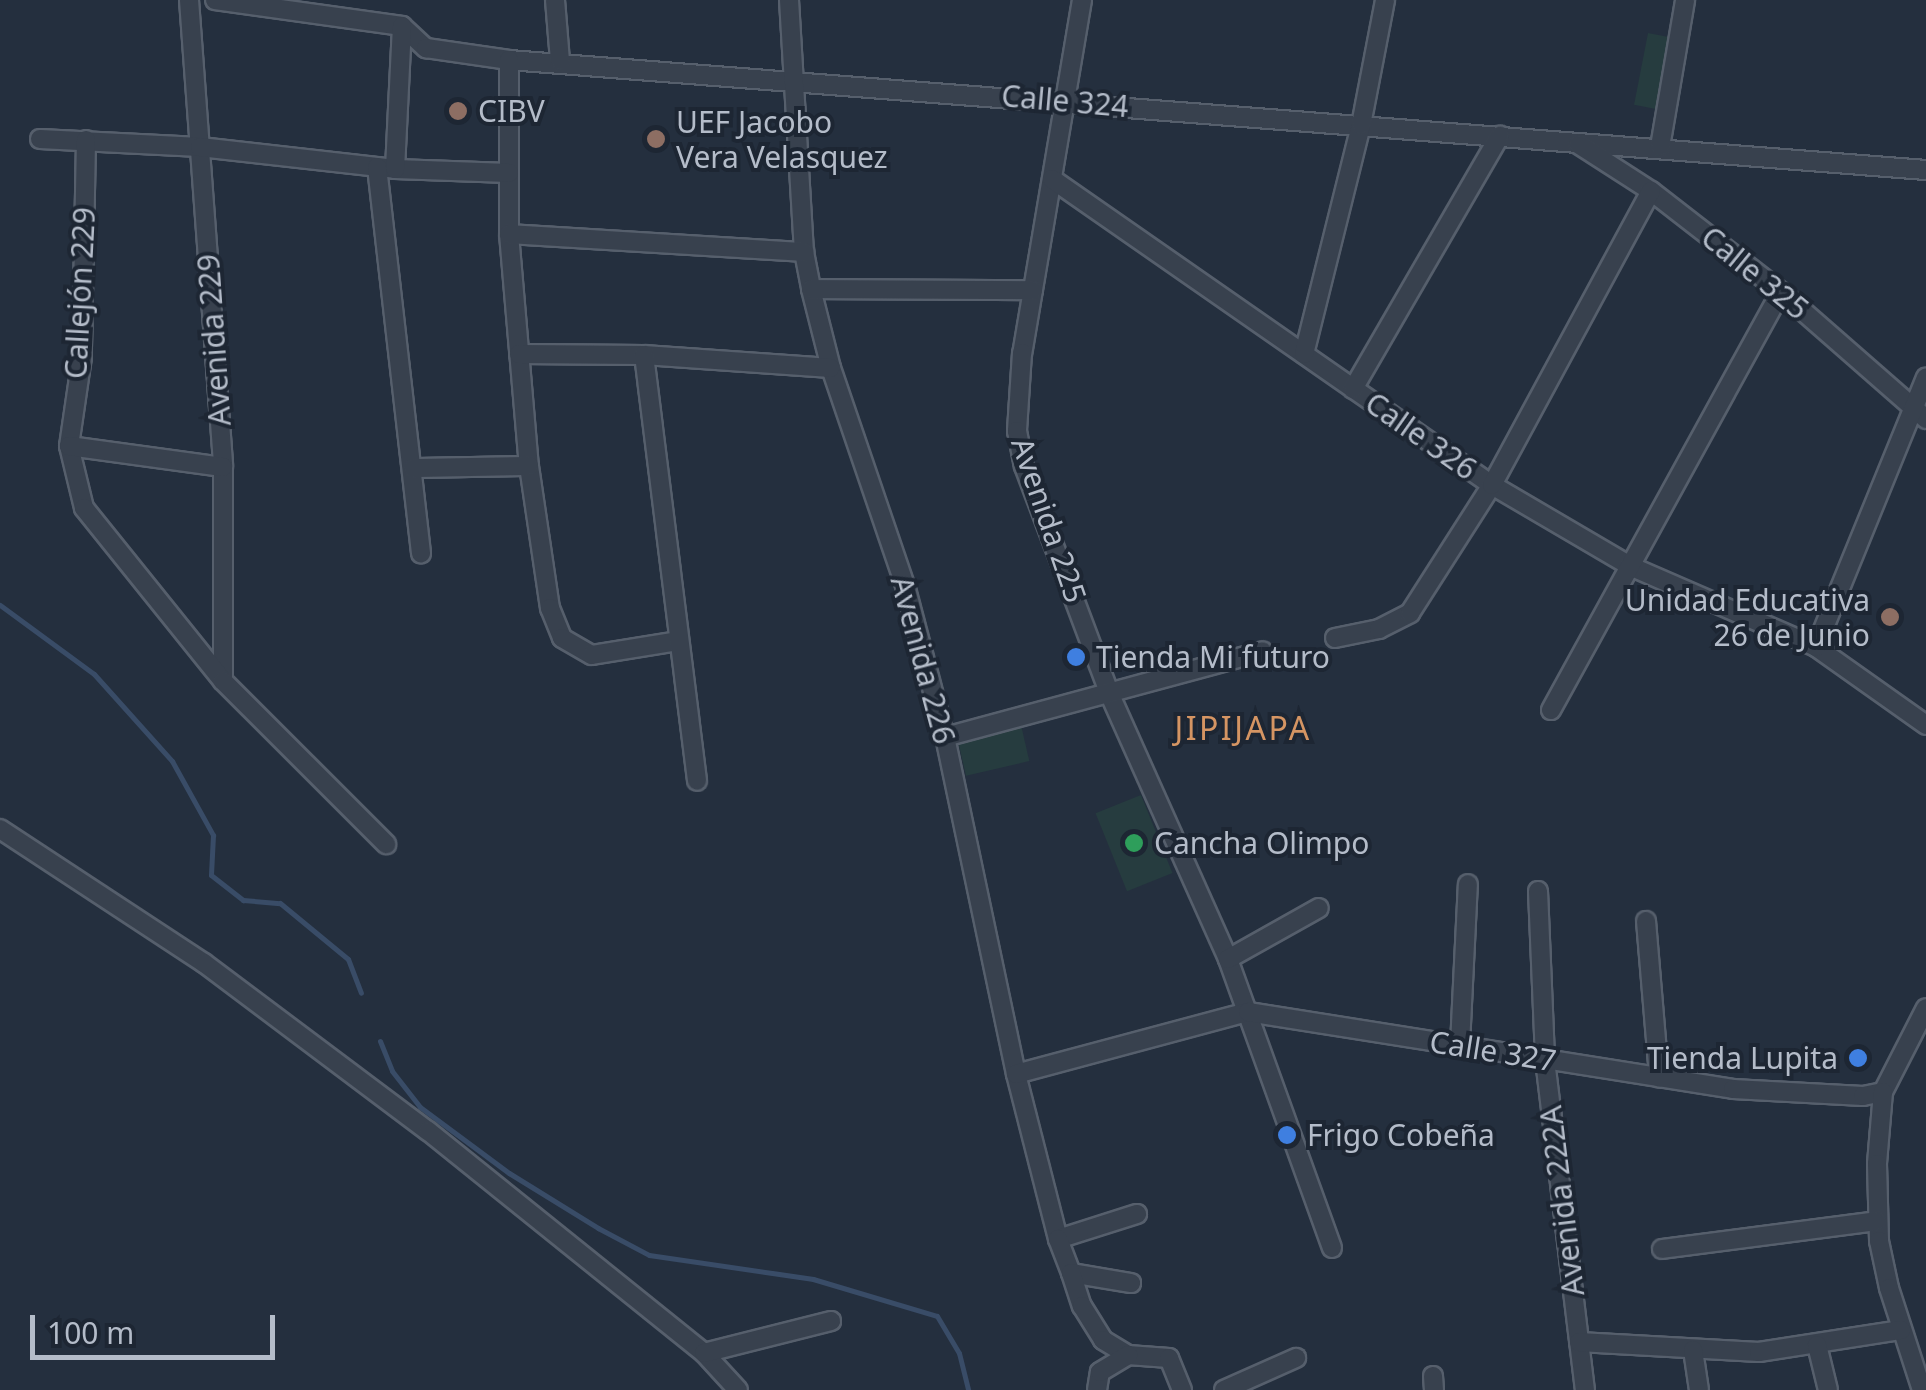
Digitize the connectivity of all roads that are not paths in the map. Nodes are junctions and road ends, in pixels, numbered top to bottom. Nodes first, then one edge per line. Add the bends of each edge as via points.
1 (188, 0) edge
2 (215, 0) edge
3 (555, 0) edge
4 (789, 0) edge
5 (1082, 0) edge
6 (1385, 0) edge
7 (1686, 0) edge
8 (402, 26) junction
9 (509, 60) junction
10 (560, 61) junction
11 (791, 79) junction
12 (1066, 101) junction
13 (1361, 125) junction
14 (1500, 135) junction
15 (40, 138) dead end
16 (86, 140) junction
17 (1574, 142) junction
18 (1660, 147) junction
19 (200, 148) junction
20 (386, 168) junction
21 (1926, 170) edge
22 (509, 174) junction
23 (1052, 180) junction
24 (1651, 191) junction
25 (509, 234) junction
26 (804, 252) junction
27 (811, 289) junction
28 (1033, 290) junction
29 (1781, 292) junction
30 (519, 354) junction
31 (1304, 354) junction
32 (644, 355) junction
33 (831, 368) junction
34 (1926, 378) edge
35 (1353, 389) junction
36 (1920, 413) edge
37 (69, 446) junction
38 (529, 466) junction
39 (223, 467) junction
40 (413, 468) junction
41 (1492, 485) junction
42 (421, 554) dead end
43 (1630, 566) junction
44 (1336, 638) dead end
45 (678, 641) junction
46 (1816, 647) junction
47 (1263, 650) dead end
48 (223, 681) junction
49 (1110, 694) junction
50 (1551, 710) dead end
51 (1926, 725) edge
52 (945, 738) junction
53 (697, 781) dead end
54 (0, 830) edge
55 (386, 844) dead end
56 (1468, 884) dead end
57 (1538, 891) dead end
58 (1319, 908) dead end
59 (1646, 922) dead end
60 (1228, 959) junction
61 (1926, 1008) edge
62 (1248, 1012) junction
63 (1460, 1045) junction
64 (1545, 1060) junction
65 (1016, 1074) junction
66 (1659, 1077) junction
67 (1883, 1092) junction
68 (1137, 1214) dead end
69 (1877, 1221) junction
70 (1058, 1238) junction
71 (1332, 1248) dead end
72 (1662, 1249) dead end
73 (1071, 1273) junction
74 (1130, 1283) dead end
75 (831, 1321) dead end
76 (1902, 1330) junction
77 (1579, 1342) junction
78 (1818, 1344) junction
79 (1693, 1350) junction
80 (704, 1353) junction
81 (1128, 1355) junction
82 (1296, 1358) dead end
83 (738, 1390) edge
84 (1097, 1390) edge
85 (1182, 1390) edge
86 (1224, 1390) edge
87 (1585, 1390) edge
88 (1699, 1390) edge
89 (1828, 1390) edge
90 (1922, 1390) edge

1 - 19 street, Avenida 229
2 - 8 street, Calle 324
3 - 10 street
4 - 11 street, Avenida 226
5 - 12 street, Avenida 225
6 - 13 street
7 - 18 street
8 - 9 street, Calle 324 via 426,48
8 - 20 street
9 - 10 street, Calle 324
9 - 22 street
10 - 11 street, Calle 324
11 - 12 street, Calle 324
11 - 26 street, Avenida 226
12 - 13 street, Calle 324
12 - 23 street, Avenida 225
13 - 14 street, Calle 324
13 - 31 street
14 - 17 street, Calle 324
14 - 35 street
15 - 16 street
16 - 19 street
16 - 37 street, Callejón 229 via 82,358
17 - 18 street, Calle 324
17 - 24 street, Calle 325
18 - 21 street, Calle 324
19 - 20 street
19 - 39 street, Avenida 229
20 - 22 street
20 - 40 street
22 - 25 street
23 - 28 street, Avenida 225
23 - 31 street, Calle 326
24 - 29 street, Calle 325
24 - 41 street
25 - 26 street
25 - 30 street
26 - 27 street, Avenida 226
27 - 28 street
27 - 33 street, Avenida 226
28 - 49 street, Avenida 225 via 1017,431 1024,466
29 - 36 street, Calle 325
29 - 43 street
30 - 32 street
30 - 38 street
31 - 35 street, Calle 326
32 - 33 street
32 - 45 street
33 - 52 street, Avenida 226 via 905,585
34 - 36 street
35 - 41 street, Calle 326
36 - 46 street
37 - 39 street
37 - 48 street via 84,508
38 - 40 street
38 - 45 street via 550,608 562,638 592,655
39 - 48 street, Avenida 229
40 - 42 street
41 - 43 street, Calle 326
41 - 44 street via 1410,613 1379,629
43 - 46 street, Calle 326
43 - 50 street
45 - 53 street
46 - 51 street
47 - 49 street
48 - 55 street
49 - 52 street
49 - 60 street, Avenida 225
52 - 65 street, Avenida 226
54 - 80 street via 204,963 428,1131
56 - 63 street
57 - 64 street, Avenida 222A
58 - 60 street
59 - 66 street
60 - 62 street, Avenida 225
61 - 67 street
62 - 63 street, Calle 327
62 - 65 street, Calle 327
62 - 71 street, Avenida 225
63 - 64 street, Calle 327
64 - 66 street, Calle 327
64 - 77 street, Avenida 222A
65 - 70 street, Avenida 226
66 - 67 street, Calle 327 via 1803,1095
67 - 69 street
68 - 70 street
69 - 72 street
69 - 76 street
70 - 73 street, Avenida 226
73 - 74 street
73 - 81 street, Avenida 226 via 1092,1326
75 - 80 street
76 - 78 street
76 - 90 street
77 - 79 street
77 - 87 street, Avenida 222A
78 - 79 street via 1759,1352
78 - 89 street
79 - 88 street
80 - 83 street
81 - 84 street via 1100,1372
81 - 85 street via 1169,1358
82 - 86 street

